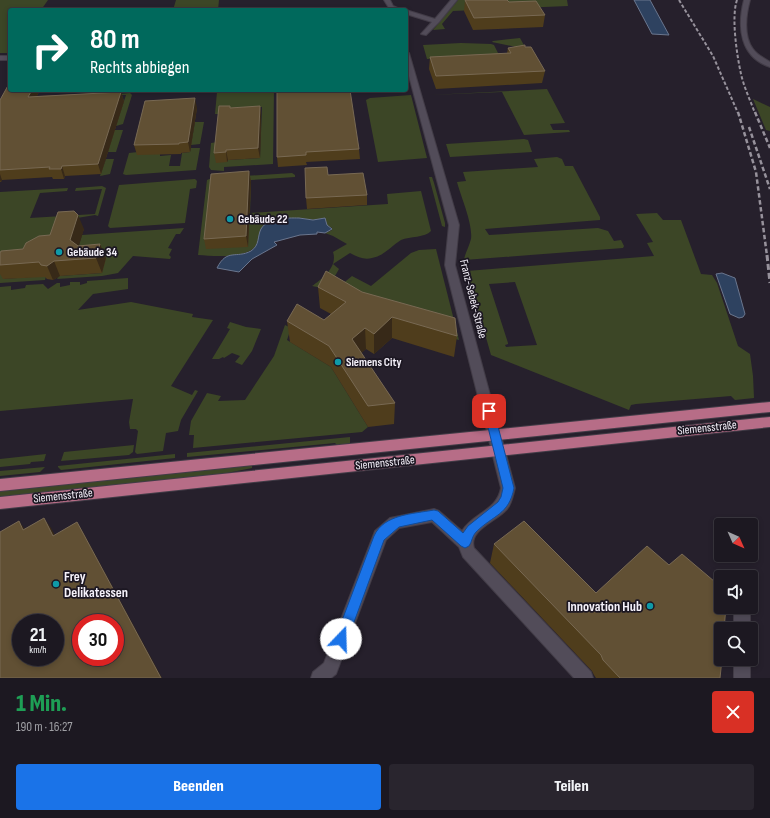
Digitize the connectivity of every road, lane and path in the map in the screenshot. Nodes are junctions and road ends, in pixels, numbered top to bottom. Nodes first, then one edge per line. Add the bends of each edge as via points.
1 (387, 0) edge
2 (454, 0) edge
3 (747, 0) edge
4 (394, 8) edge
5 (408, 13) edge
6 (437, 21) junction
7 (424, 34) dead end
8 (408, 60) edge
9 (770, 65) edge
10 (770, 407) edge
11 (770, 422) edge
12 (496, 436) junction
13 (500, 450) junction
14 (0, 484) edge
15 (0, 503) edge
16 (465, 543) junction
17 (742, 666) edge
18 (319, 678) edge
19 (585, 678) edge
20 (742, 678) edge

1 - 4 street
2 - 6 street
3 - 9 street via 743,21 747,45
5 - 6 street
6 - 7 street
8 - 12 street, Franz-Sebek-Straße via 454,225 454,237 449,254 450,265
10 - 12 main road, Siemensstraße
11 - 13 main road, Siemensstraße
12 - 13 street, Franz-Sebek-Straße
12 - 14 main road, Siemensstraße
13 - 15 main road, Siemensstraße
13 - 16 street, Franz-Sebek-Straße via 508,488 507,498 494,513 472,529
16 - 18 street via 434,515 396,522 380,536 330,668
16 - 19 street via 468,552
17 - 20 street

